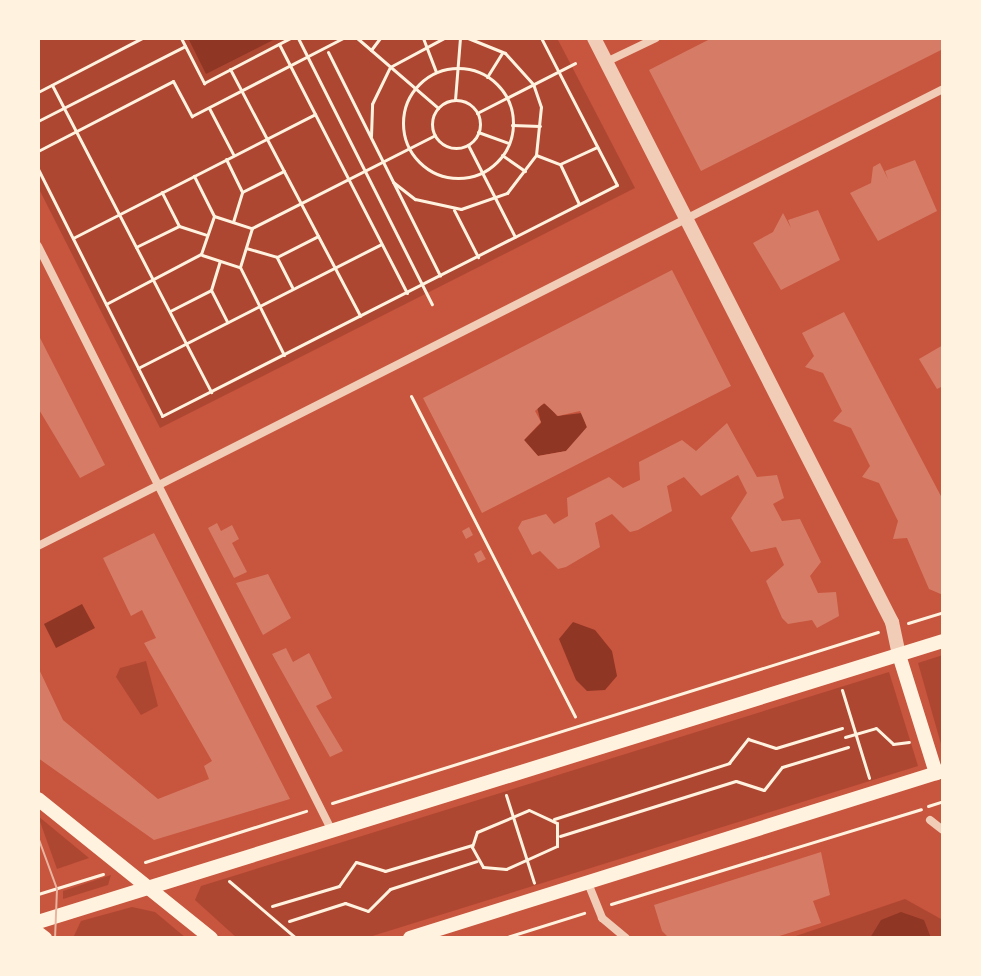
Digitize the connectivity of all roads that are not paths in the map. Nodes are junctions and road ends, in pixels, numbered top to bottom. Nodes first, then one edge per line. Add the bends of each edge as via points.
1 (594, 38) edge
2 (656, 38) edge
3 (606, 62) junction
4 (943, 89) edge
5 (686, 220) junction
6 (38, 246) edge
7 (160, 487) junction
8 (38, 546) edge
9 (943, 641) edge
10 (899, 655) junction
11 (940, 772) edge
12 (38, 799) edge
13 (930, 820) dead end
14 (943, 830) edge
15 (332, 831) junction
16 (588, 883) junction
17 (149, 887) junction
18 (38, 922) edge
19 (38, 933) edge
20 (45, 938) edge
21 (211, 938) edge
22 (410, 938) edge
23 (626, 938) edge

1 - 3 street
2 - 3 street
3 - 5 street
4 - 5 street
5 - 7 street
5 - 10 street via 892,622
6 - 7 street
7 - 8 street
7 - 15 street
9 - 10 main road
10 - 11 main road
10 - 15 main road
11 - 16 main road
12 - 17 main road
13 - 14 street
15 - 17 main road
16 - 22 main road
16 - 23 street via 602,918
17 - 18 main road
17 - 21 main road
19 - 20 main road

